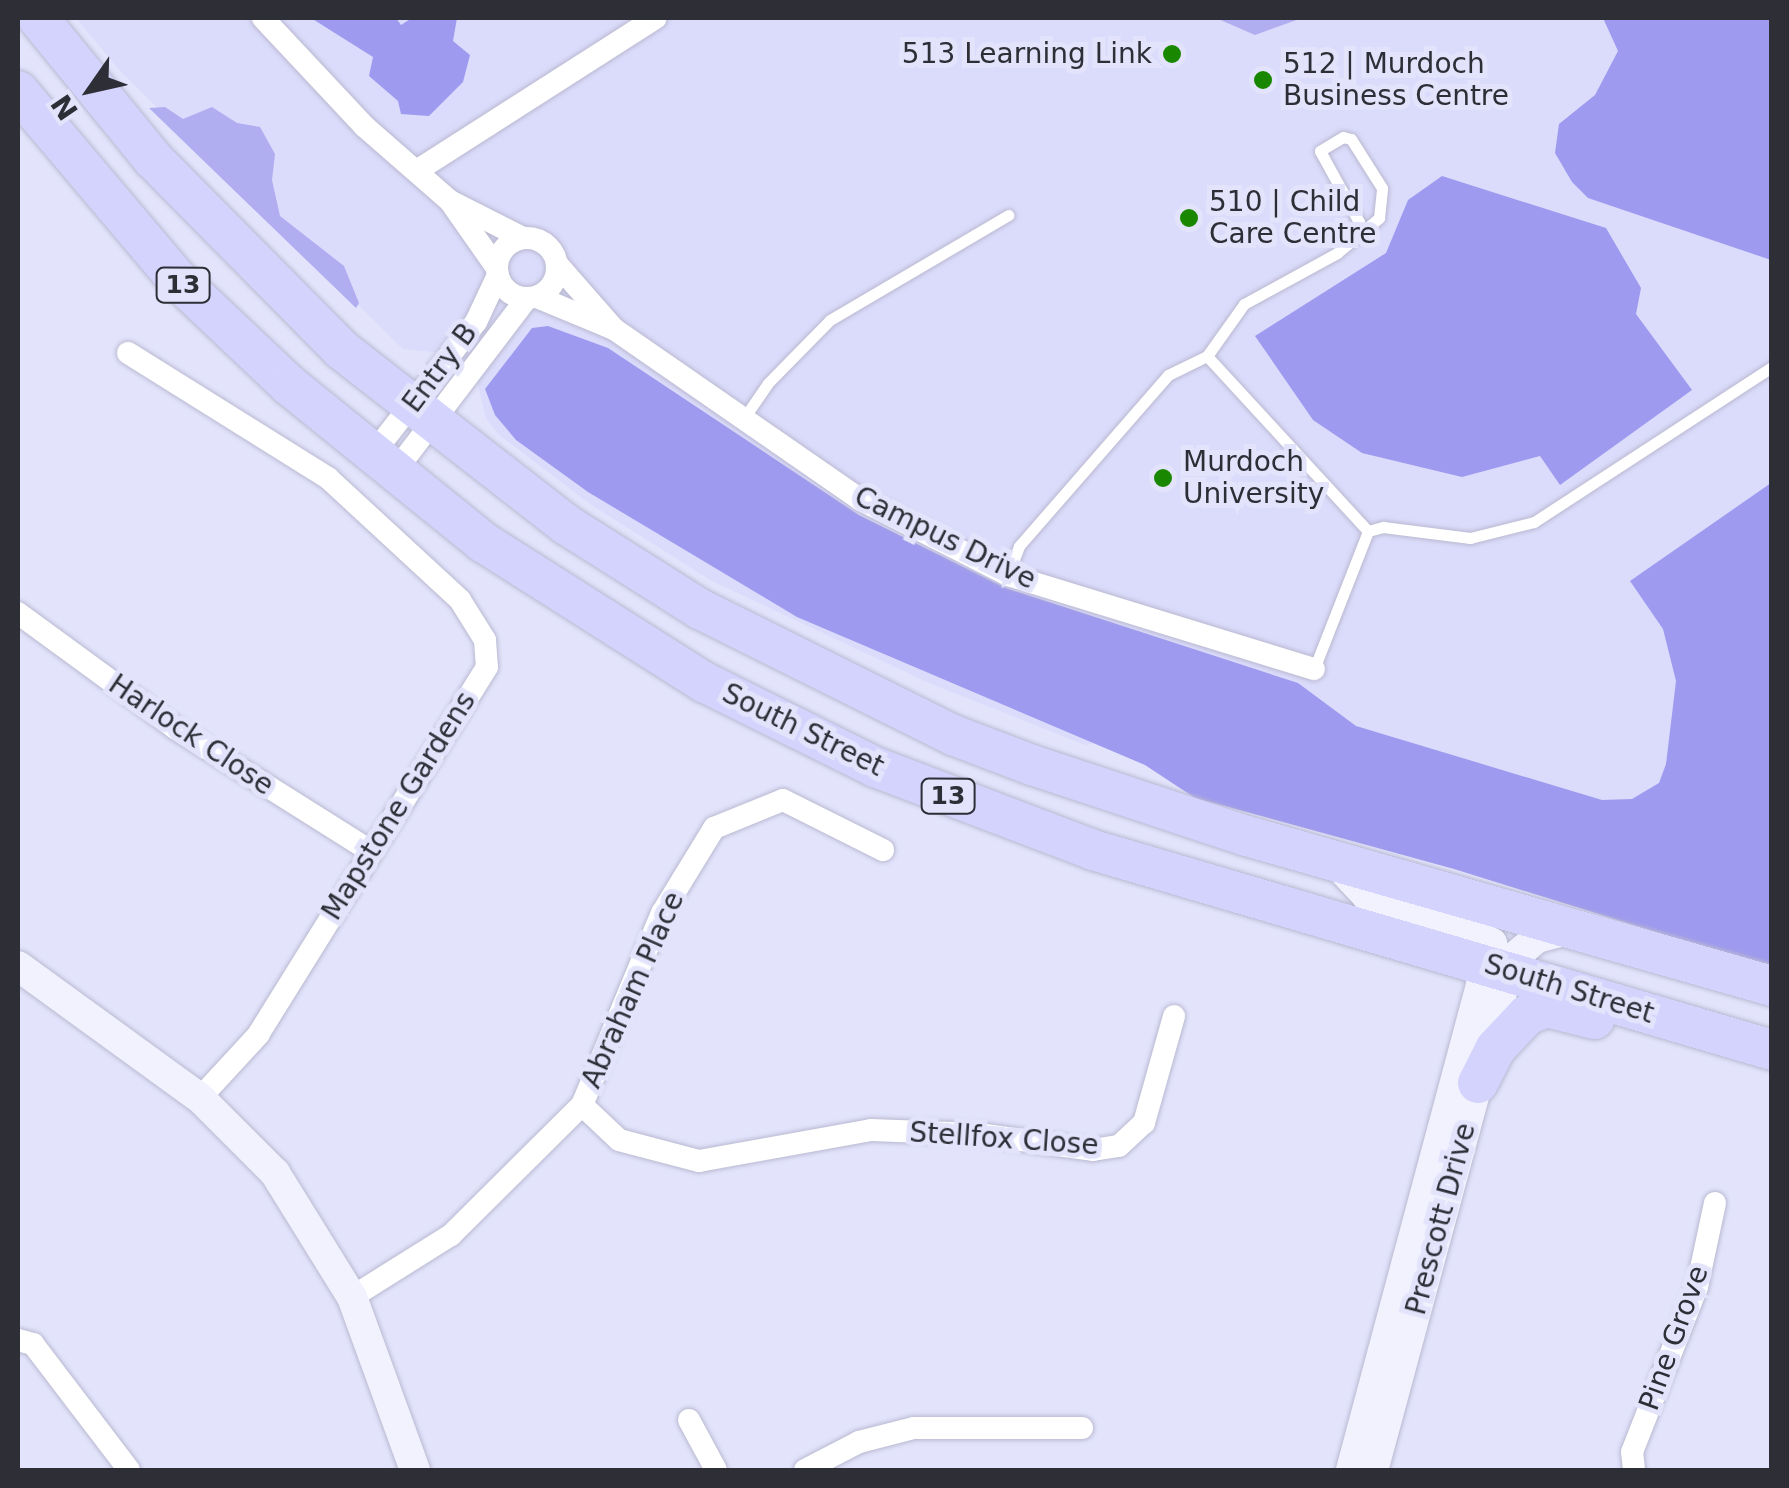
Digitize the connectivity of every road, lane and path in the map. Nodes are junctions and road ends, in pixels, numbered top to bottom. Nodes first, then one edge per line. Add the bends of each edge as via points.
1 (38, 18) edge
2 (264, 18) edge
3 (656, 18) edge
4 (18, 92) edge
5 (418, 170) junction
6 (450, 201) junction
7 (1008, 214) dead end
8 (1358, 236) junction
9 (523, 238) junction
10 (557, 264) junction
11 (497, 271) junction
12 (532, 298) junction
13 (614, 328) junction
14 (128, 352) dead end
15 (1207, 356) junction
16 (1772, 367) edge
17 (421, 417) junction
18 (742, 421) junction
19 (382, 464) junction
20 (1368, 531) junction
21 (1008, 575) junction
22 (18, 613) edge
23 (1314, 669) joint
24 (370, 850) junction
25 (883, 850) dead end
26 (1334, 861) junction
27 (1570, 929) junction
28 (1454, 955) junction
29 (18, 966) edge
30 (1499, 967) junction
31 (1772, 986) edge
32 (1476, 1002) junction
33 (1174, 1016) dead end
34 (1714, 1033) junction
35 (1772, 1050) edge
36 (1478, 1084) junction
37 (200, 1098) junction
38 (582, 1105) junction
39 (1715, 1203) dead end
40 (352, 1297) junction
41 (18, 1340) edge
42 (689, 1420) dead end
43 (1082, 1428) dead end
44 (129, 1470) edge
45 (414, 1470) edge
46 (716, 1470) edge
47 (804, 1470) edge
48 (1351, 1470) edge
49 (1373, 1470) edge
50 (1634, 1470) edge

1 - 17 highway, South Street / 13 via 196,206
2 - 5 street, Campus Drive via 364,126
3 - 5 street
4 - 19 highway, South Street / 13 via 178,280
5 - 6 street, Campus Drive
6 - 9 street, Campus Drive
6 - 11 street, Campus Drive
7 - 18 lane via 830,320
8 - 8 lane via 1359,222 1320,152 1344,137 1382,188 1379,218
8 - 15 lane via 1244,304
9 - 10 street, Campus Drive via 549,247
9 - 11 street via 507,245
10 - 12 street via 553,284
10 - 13 street, Campus Drive
11 - 12 street, Campus Drive via 508,292
11 - 17 street, Entry B
12 - 13 street, Campus Drive
12 - 17 street, Entry B
13 - 18 street, Campus Drive
14 - 24 street, Mapstone Gardens via 328,478 460,600 485,640 487,667
15 - 20 lane
15 - 21 lane via 1168,374 1019,546
16 - 20 lane via 1566,504 1520,527 1470,538
17 - 19 street, Entry B
17 - 26 highway, South Street / 13 via 567,524 700,608 873,698 1032,765
18 - 21 street, Campus Drive via 861,500
19 - 28 highway, South Street / 13 via 483,542 704,682 875,767 1093,850
20 - 23 lane
21 - 23 street, Campus Drive
22 - 24 street, Harlock Close via 175,728
24 - 37 street, Mapstone Gardens via 259,1034
25 - 38 street, Abraham Place via 783,800 714,828 662,913
26 - 27 highway, South Street / 13
26 - 30 street via 1368,896 1476,931 1492,942
27 - 30 street, Prescott Drive via 1537,938
27 - 31 highway, South Street / 13
28 - 30 highway, South Street / 13
28 - 32 street
29 - 37 street
30 - 32 street, Prescott Drive
30 - 34 highway, South Street / 13
30 - 36 street, Prescott Drive via 1503,990
32 - 48 street, Prescott Drive
33 - 38 street, Stellfox Close via 1144,1123 1119,1146 1093,1150 978,1134 872,1130 699,1162 619,1140
34 - 35 highway, South Street / 13
34 - 36 highway via 1678,1042 1548,1007 1515,1025
36 - 49 street, Prescott Drive
37 - 40 street via 275,1173
38 - 40 street, Abraham Place via 451,1235
39 - 50 street, Pine Grove via 1697,1287 1632,1452
40 - 45 street
41 - 44 street via 33,1344
42 - 46 street
43 - 47 street via 914,1428 860,1442

